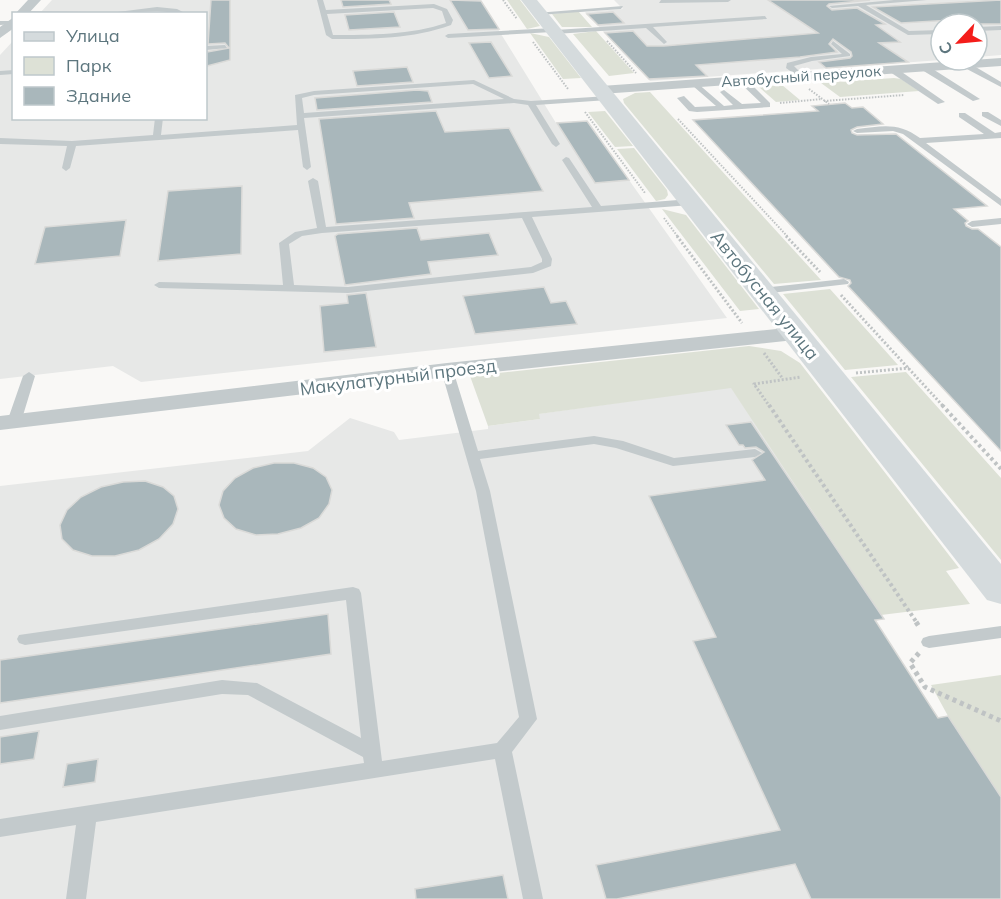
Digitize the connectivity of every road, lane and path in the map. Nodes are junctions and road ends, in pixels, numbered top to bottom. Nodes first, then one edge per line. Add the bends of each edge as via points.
1 (35, 0) edge
2 (320, 0) edge
3 (728, 0) edge
4 (924, 0) edge
5 (659, 2) edge
6 (860, 4) junction
7 (534, 6) edge
8 (832, 6) dead end
9 (621, 7) dead end
10 (22, 12) edge
11 (132, 12) edge
12 (181, 12) edge
13 (322, 12) junction
14 (765, 18) dead end
15 (8, 22) edge
16 (648, 25) junction
17 (554, 31) junction
18 (929, 32) edge
19 (0, 34) edge
20 (448, 36) dead end
21 (664, 42) dead end
22 (833, 43) dead end
23 (225, 47) dead end
24 (207, 48) edge
25 (929, 68) edge
26 (909, 69) junction
27 (978, 72) edge
28 (800, 76) junction
29 (1001, 76) edge
30 (987, 77) junction
31 (728, 82) junction
32 (1001, 85) edge
33 (686, 86) junction
34 (927, 93) junction
35 (605, 94) junction
36 (822, 99) dead end
37 (976, 99) dead end
38 (963, 100) dead end
39 (514, 101) junction
40 (953, 101) dead end
41 (941, 102) dead end
42 (531, 104) junction
43 (768, 104) junction
44 (829, 104) dead end
45 (740, 107) junction
46 (722, 108) junction
47 (974, 114) dead end
48 (985, 114) dead end
49 (962, 115) dead end
50 (300, 116) junction
51 (159, 120) edge
52 (1001, 124) edge
53 (302, 127) junction
54 (857, 131) dead end
55 (998, 134) edge
56 (156, 138) junction
57 (0, 141) edge
58 (918, 141) junction
59 (72, 144) junction
60 (556, 144) dead end
61 (566, 160) dead end
62 (307, 167) dead end
63 (66, 168) dead end
64 (313, 181) dead end
65 (691, 202) junction
66 (1001, 203) edge
67 (599, 210) junction
68 (526, 214) junction
69 (1001, 221) edge
70 (972, 224) dead end
71 (322, 230) junction
72 (844, 282) dead end
73 (159, 285) dead end
74 (288, 288) junction
75 (762, 291) junction
76 (796, 334) junction
77 (909, 368) dead end
78 (447, 370) junction
79 (829, 375) junction
80 (29, 376) dead end
81 (7, 422) edge
82 (755, 453) dead end
83 (472, 456) junction
84 (1001, 590) edge
85 (1001, 632) edge
86 (25, 639) dead end
87 (929, 642) junction
88 (1001, 721) edge
89 (0, 723) edge
90 (502, 750) junction
91 (373, 762) junction
92 (87, 816) junction
93 (0, 828) edge
94 (76, 899) edge
95 (533, 899) edge

1 - 10 street
2 - 13 lane
3 - 5 lane
4 - 6 lane
6 - 8 lane
6 - 18 lane via 908,33
7 - 9 lane
7 - 17 street, Автобусная улица
11 - 12 lane
13 - 13 lane via 332,37 424,31 443,27 450,20 445,10 434,6
14 - 16 lane
15 - 19 street
16 - 17 lane
16 - 21 lane
17 - 20 lane
17 - 35 street, Автобусная улица
22 - 28 lane via 848,55 790,65
23 - 24 lane
25 - 26 street, Автобусный переулок
26 - 28 street, Автобусный переулок
26 - 34 lane
26 - 37 lane
26 - 38 lane
26 - 40 lane
27 - 30 lane
28 - 31 street, Автобусный переулок
29 - 30 lane
30 - 32 lane
31 - 33 street, Автобусный переулок
31 - 43 lane
31 - 45 lane
33 - 35 street, Автобусный переулок
33 - 46 lane
33 - 46 lane via 693,110
34 - 41 lane
34 - 44 path via 824,101
35 - 42 lane
35 - 65 street, Автобусная улица
36 - 43 path
39 - 42 lane
39 - 50 lane
39 - 50 lane via 474,82 428,85 302,95 297,99
42 - 60 lane
43 - 45 lane
45 - 46 lane
47 - 55 lane
48 - 52 lane
49 - 55 lane
50 - 53 lane
51 - 56 lane
53 - 56 lane
53 - 62 lane
54 - 58 lane via 893,128
55 - 58 lane
56 - 59 lane
57 - 59 lane
58 - 66 lane
59 - 63 lane
61 - 67 lane
64 - 71 lane
65 - 67 lane
65 - 75 street, Автобусная улица
67 - 68 lane
68 - 71 lane
68 - 74 lane via 547,259 543,267 348,290
69 - 70 lane
71 - 74 lane via 299,234 284,243
72 - 75 lane
73 - 74 lane
75 - 76 street, Автобусная улица
76 - 78 street, Макулатурный проезд
76 - 79 street, Автобусная улица
77 - 79 path
78 - 81 street, Макулатурный проезд
78 - 83 lane
79 - 84 street, Автобусная улица
79 - 87 path via 754,384
80 - 81 lane
82 - 83 lane via 673,462 594,440
83 - 90 lane via 483,491 528,719
85 - 87 lane
86 - 91 lane via 353,593
87 - 88 path via 910,663 925,687
89 - 91 lane via 222,687 251,688
90 - 91 lane
90 - 95 lane
91 - 92 lane
92 - 93 lane
92 - 94 lane

